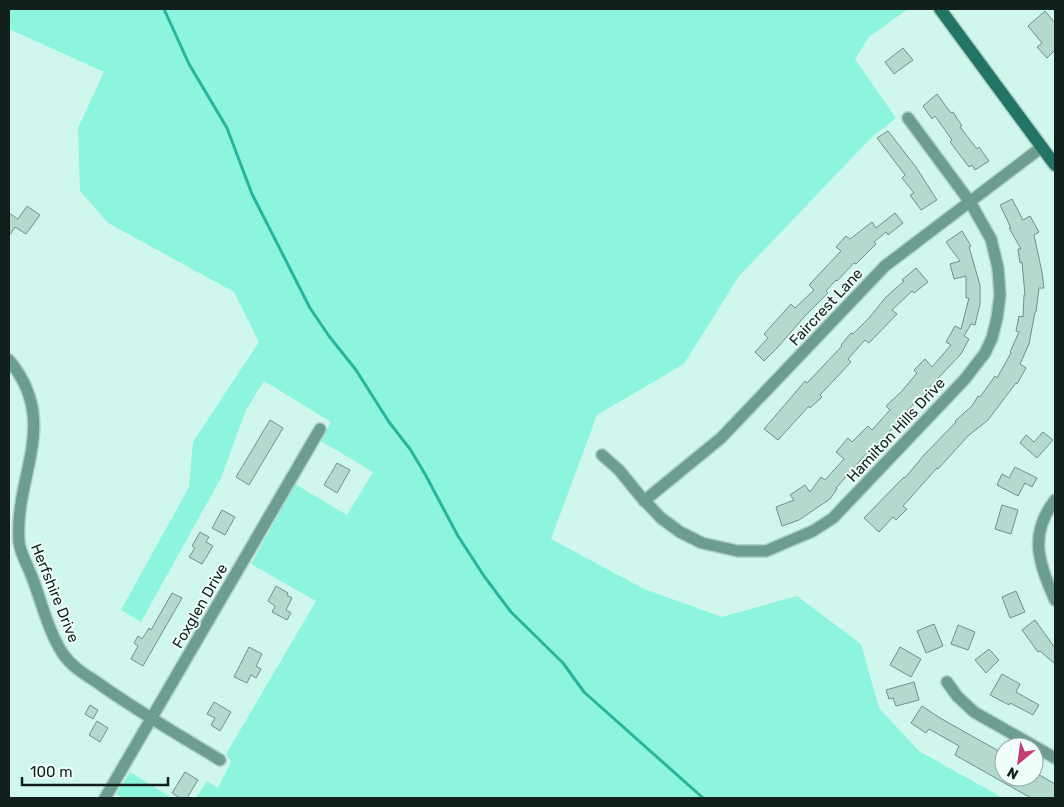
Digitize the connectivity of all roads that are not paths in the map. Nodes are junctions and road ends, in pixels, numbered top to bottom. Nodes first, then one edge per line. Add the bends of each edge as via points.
1 (940, 9) edge
2 (908, 118) dead end
3 (1042, 147) junction
4 (1055, 165) edge
5 (970, 202) junction
6 (9, 360) edge
7 (320, 429) dead end
8 (602, 455) dead end
9 (1055, 500) edge
10 (644, 501) junction
11 (1055, 600) edge
12 (947, 682) dead end
13 (152, 718) junction
14 (1055, 758) edge
15 (220, 760) dead end
16 (105, 798) edge

1 - 3 main road
2 - 5 street, Hamilton Hills Drive
3 - 4 main road
3 - 5 street, Faircrest Lane
5 - 10 street, Faircrest Lane via 885,266 721,438
5 - 10 street, Hamilton Hills Drive via 991,239 998,268 1000,295 992,338 965,379 833,518 806,535 766,551 738,551 702,543 680,532
6 - 13 street, Herfshire Drive via 29,394 34,424 20,511 19,544 50,630 64,655 76,668
7 - 13 street, Foxglen Drive
8 - 10 street, Hamilton Hills Drive
9 - 11 street via 1038,533 1039,558
12 - 14 street via 974,712
13 - 15 street, Herfshire Drive
13 - 16 street, Foxglen Drive

